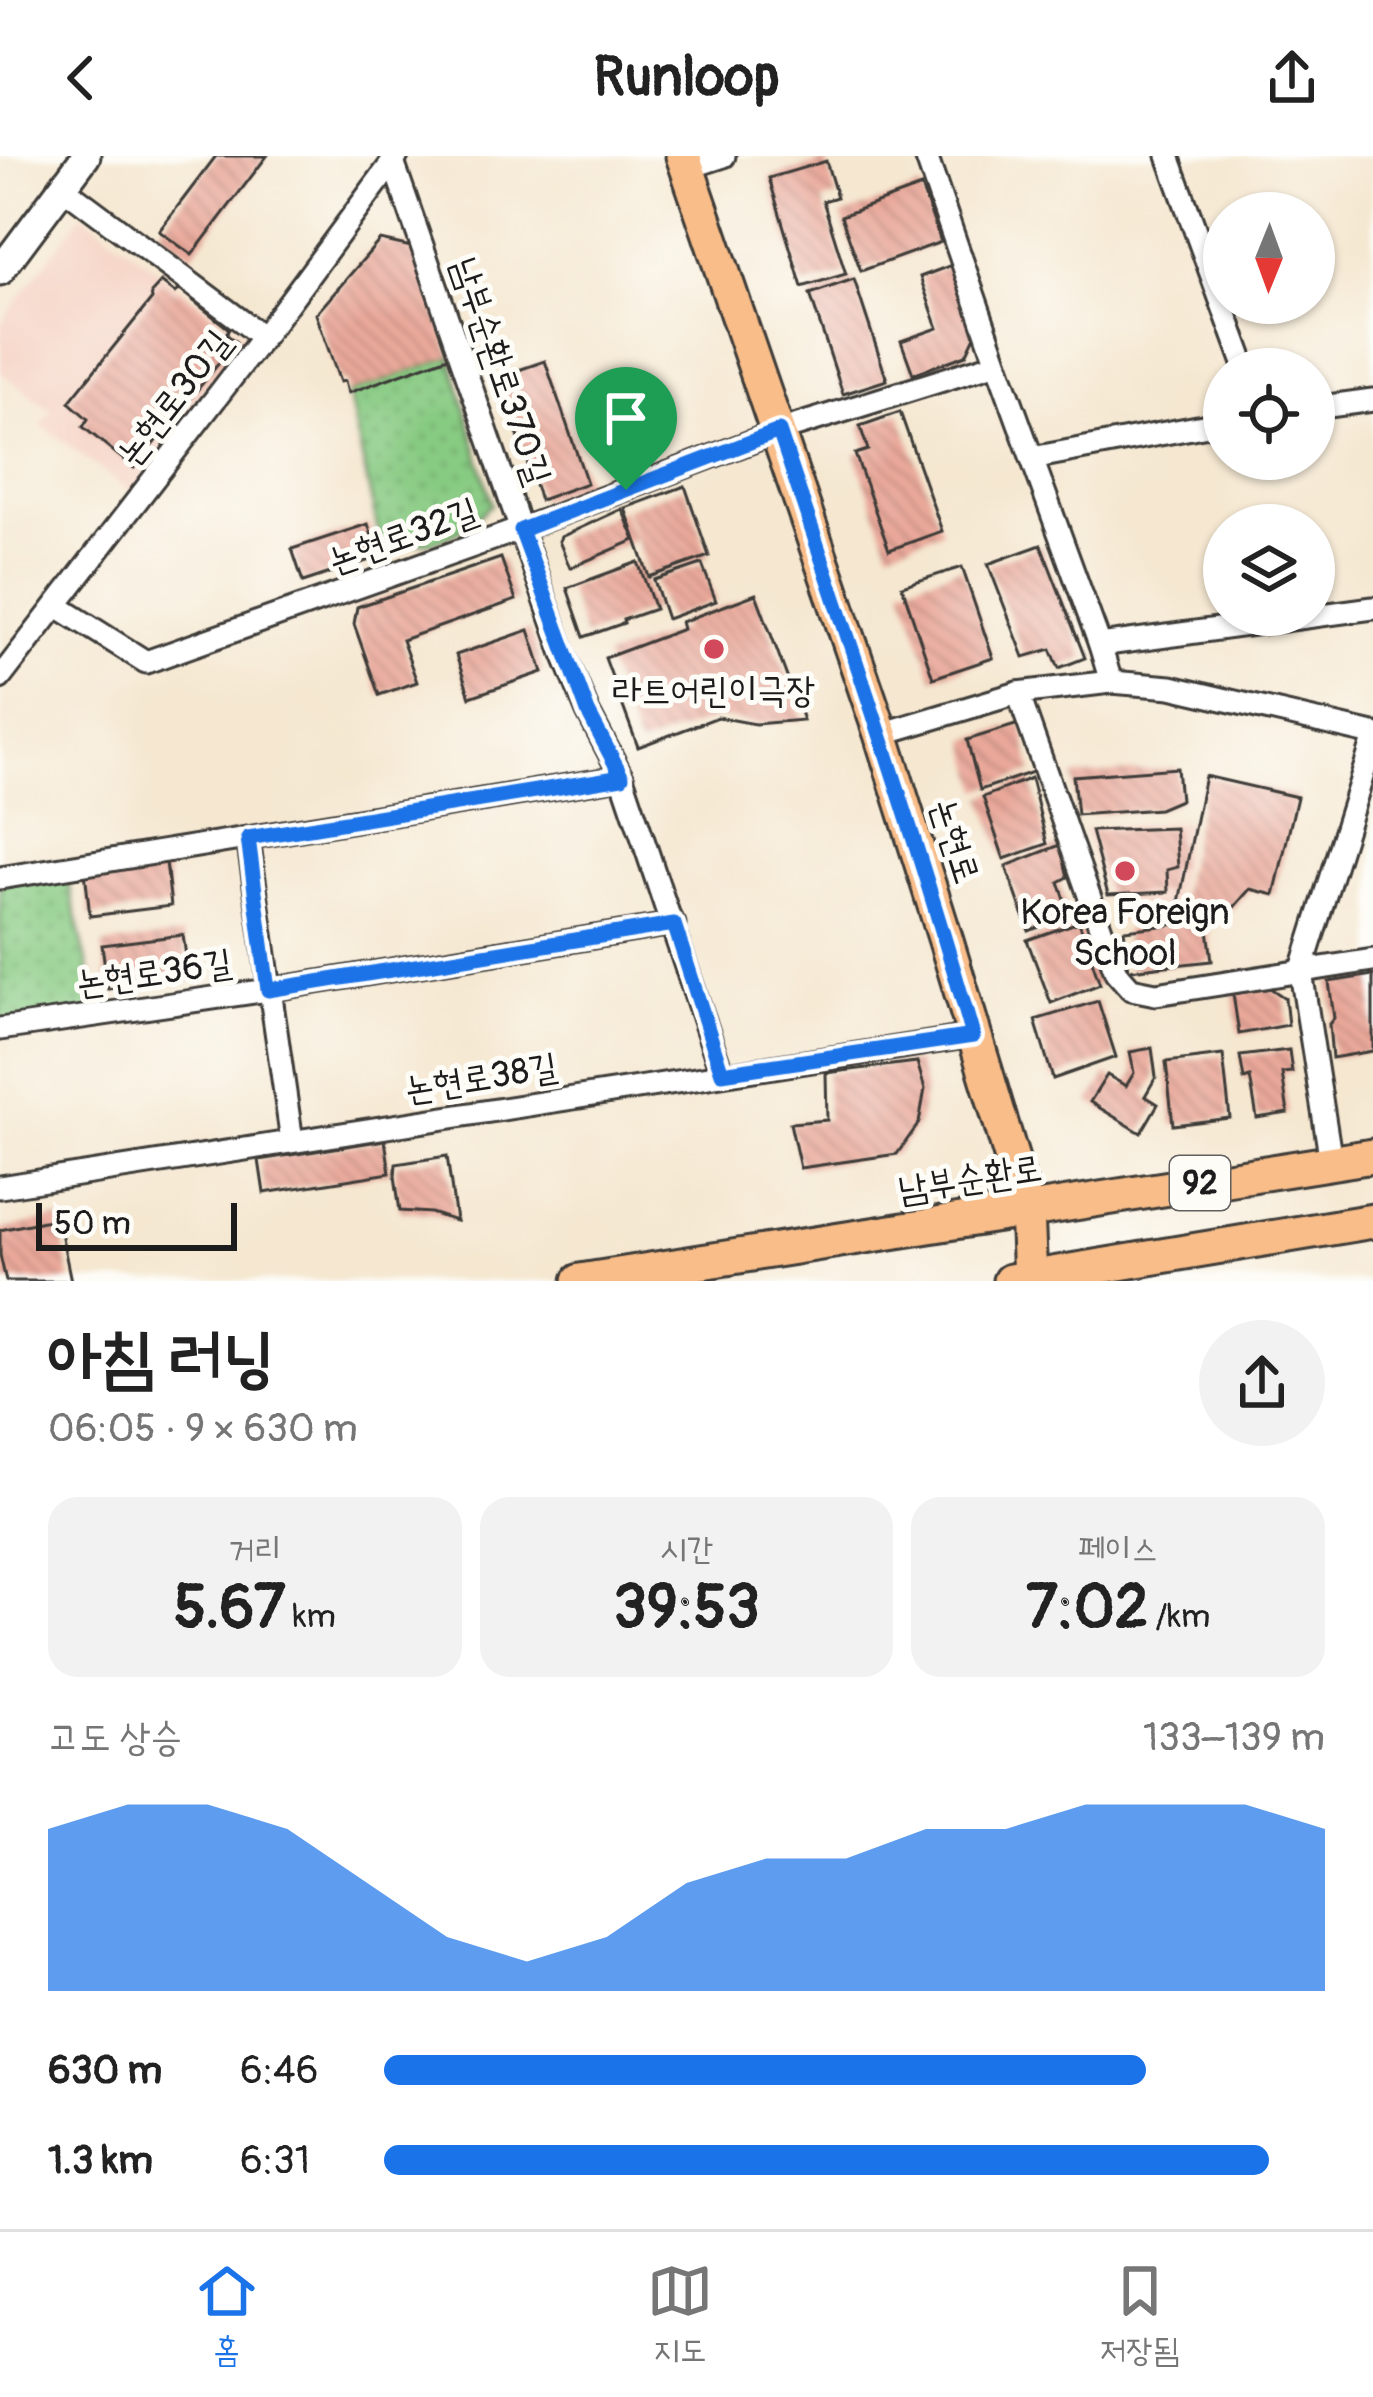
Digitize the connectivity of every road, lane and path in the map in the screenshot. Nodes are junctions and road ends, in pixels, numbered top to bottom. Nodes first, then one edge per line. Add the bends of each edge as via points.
1 (86, 156) edge
2 (724, 156) edge
3 (926, 156) edge
4 (1168, 156) edge
5 (395, 159) edge
6 (685, 162) edge
7 (62, 186) junction
8 (0, 271) edge
9 (263, 337) junction
10 (1238, 348) edge
11 (997, 363) junction
12 (1373, 400) edge
13 (1335, 405) edge
14 (1203, 426) edge
15 (779, 431) junction
16 (1032, 458) junction
17 (521, 530) junction
18 (57, 606) junction
19 (1373, 608) edge
20 (1100, 645) junction
21 (0, 678) edge
22 (1111, 682) junction
23 (1018, 693) junction
24 (881, 734) junction
25 (1373, 738) edge
26 (622, 777) junction
27 (248, 838) junction
28 (0, 878) edge
29 (674, 924) junction
30 (1373, 960) edge
31 (1301, 972) junction
32 (268, 990) junction
33 (0, 1029) edge
34 (973, 1036) junction
35 (722, 1073) junction
36 (292, 1141) junction
37 (1373, 1156) edge
38 (1331, 1162) junction
39 (0, 1187) edge
40 (1027, 1209) junction
41 (1373, 1221) edge
42 (1024, 1280) edge
43 (580, 1281) edge

1 - 7 street
2 - 6 street
3 - 11 street
4 - 10 street
5 - 9 street, 논현로30길
5 - 17 street, 남부순환로370길
6 - 15 main road, 논현로
7 - 8 street
7 - 9 street
9 - 18 street, 논현로30길
11 - 15 street
11 - 16 street
12 - 13 street
14 - 16 street
15 - 17 street, 논현로32길
15 - 24 main road, 논현로
16 - 20 street
17 - 18 street, 논현로32길 via 146,662
17 - 26 street, 남부순환로370길 via 588,712
18 - 21 street, 논현로30길
19 - 20 street
20 - 22 street
22 - 23 street
22 - 25 street via 1171,687
23 - 24 street
23 - 31 street via 1116,972 1131,988 1156,994
24 - 34 main road, 논현로
25 - 31 street
26 - 27 street
26 - 29 street, 남부순환로370길
27 - 28 street
27 - 32 street
29 - 32 street, 논현로36길
29 - 35 street, 남부순환로370길
30 - 31 street
31 - 38 street
32 - 33 street, 논현로36길
32 - 36 street
34 - 35 street, 논현로38길
34 - 40 main road, 논현로
35 - 36 street, 논현로38길
36 - 39 street, 논현로38길
37 - 38 main road, 남부순환로 / 92
38 - 40 main road, 남부순환로 / 92
40 - 42 main road, 논현로
40 - 43 main road, 남부순환로 / 92
41 - 42 main road, 92

